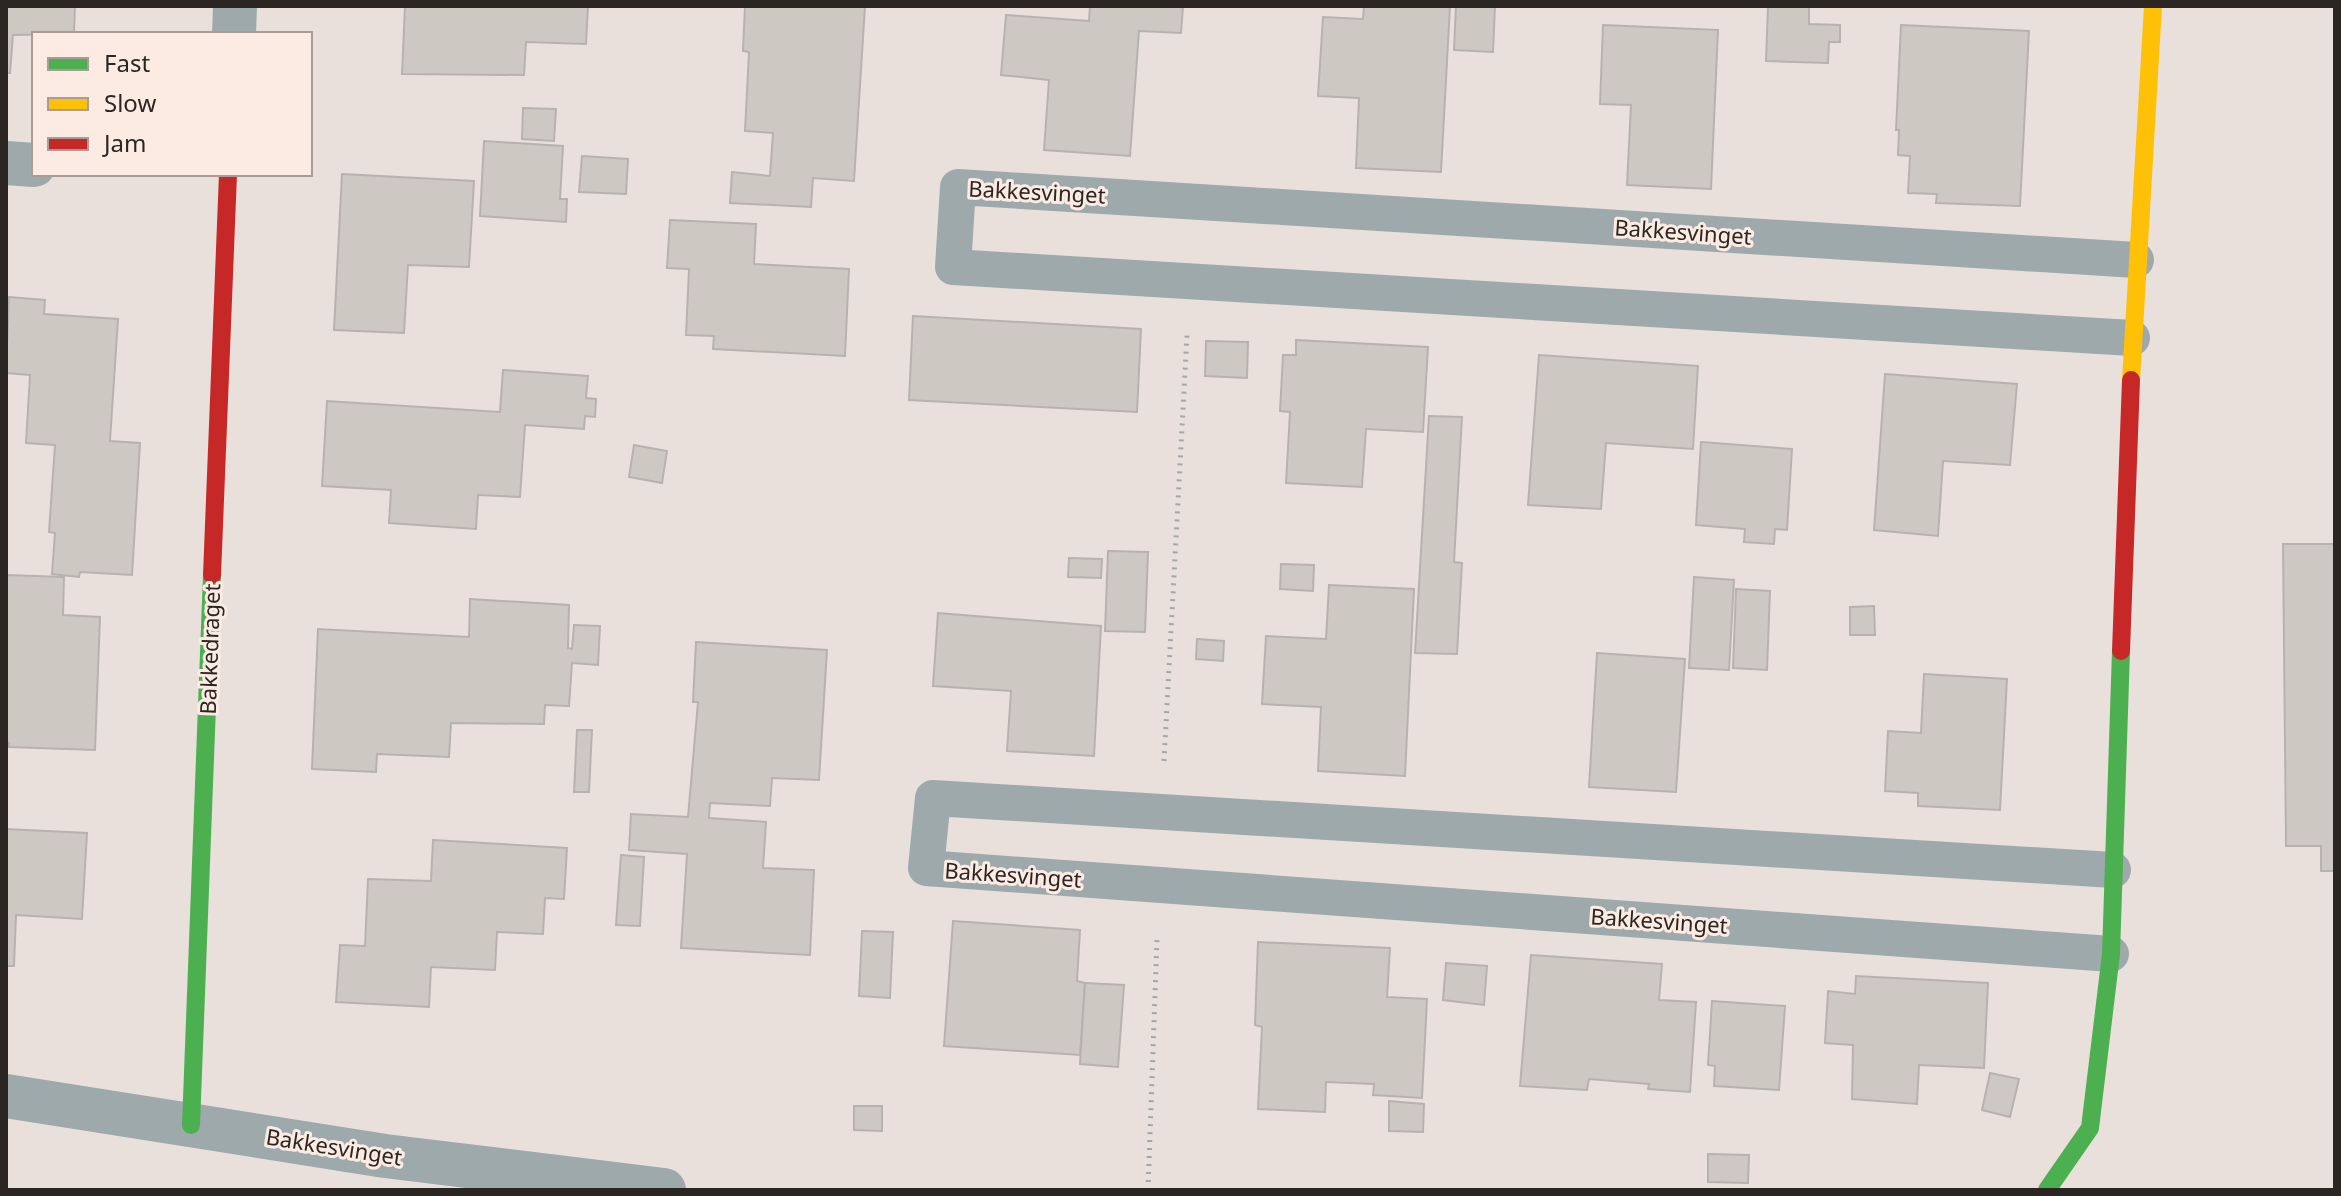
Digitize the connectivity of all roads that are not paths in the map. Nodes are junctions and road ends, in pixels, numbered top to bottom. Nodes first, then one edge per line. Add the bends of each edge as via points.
1 (235, 6) edge
2 (2153, 6) edge
3 (234, 32) edge
4 (6, 163) edge
5 (32, 165) edge
6 (219, 176) edge
7 (2136, 260) junction
8 (2132, 338) junction
9 (2113, 870) junction
10 (2111, 954) junction
11 (6, 1096) edge
12 (191, 1125) junction
13 (664, 1190) edge
14 (2047, 1190) edge

1 - 3 street
2 - 7 street
4 - 5 street
6 - 12 street, Bakkedraget
7 - 8 street
7 - 8 lane, Bakkesvinget via 958,187 953,267
8 - 9 street
9 - 10 street
9 - 10 lane, Bakkesvinget via 933,798 926,868
10 - 14 street via 2090,1128
11 - 12 street, Bakkesvinget
12 - 13 street, Bakkesvinget via 385,1156

